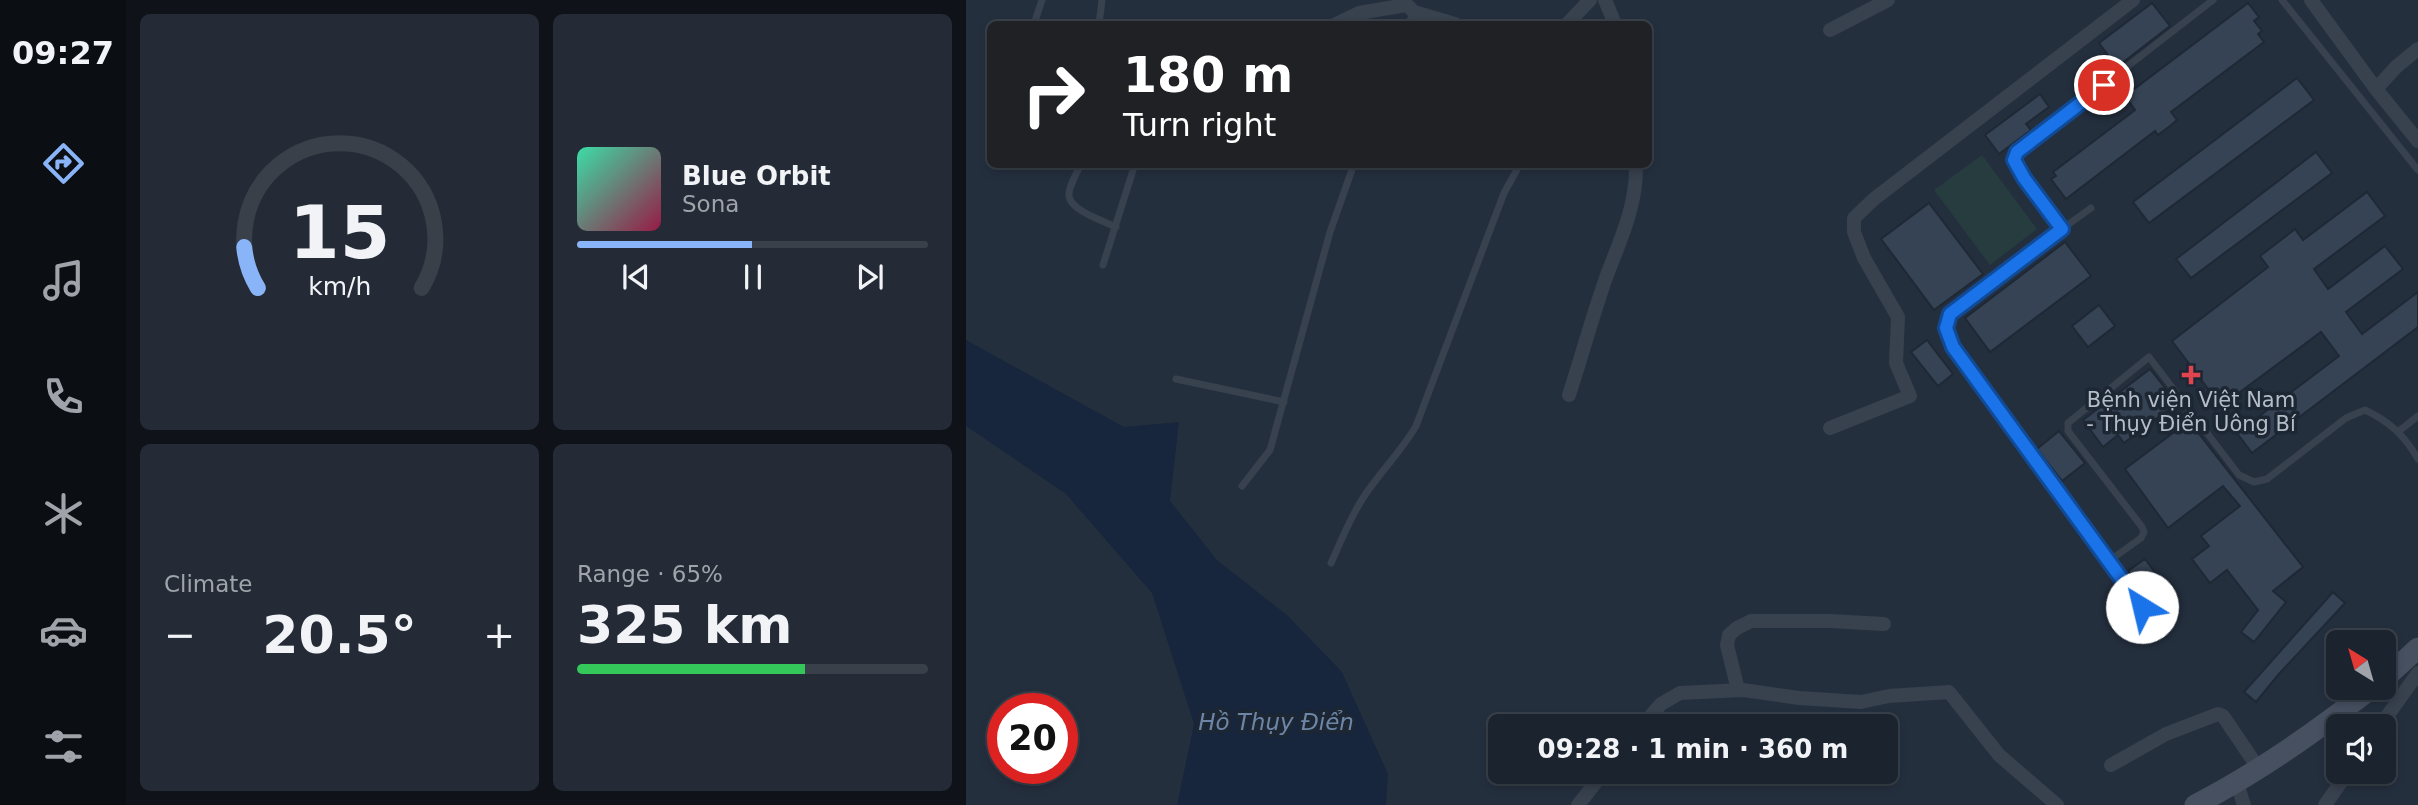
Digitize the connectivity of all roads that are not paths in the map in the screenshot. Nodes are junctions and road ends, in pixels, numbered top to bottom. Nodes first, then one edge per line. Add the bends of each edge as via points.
1 (1042, 0) edge
2 (1102, 0) edge
3 (1590, 0) edge
4 (1605, 0) edge
5 (1888, 0) edge
6 (2133, 0) edge
7 (2213, 0) edge
8 (2282, 0) edge
9 (2312, 0) edge
10 (1408, 10) edge
11 (1101, 15) junction
12 (1035, 21) edge
13 (1100, 21) edge
14 (1104, 21) edge
15 (1342, 21) edge
16 (1445, 21) edge
17 (1570, 21) edge
18 (1614, 21) edge
19 (1830, 30) dead end
20 (2418, 49) edge
21 (2376, 89) junction
22 (2418, 141) edge
23 (1079, 168) edge
24 (1134, 168) edge
25 (1353, 168) edge
26 (1518, 168) edge
27 (1636, 168) edge
28 (2418, 170) edge
29 (2091, 208) dead end
30 (1116, 227) junction
31 (2062, 229) junction
32 (1103, 265) dead end
33 (1176, 379) dead end
34 (1569, 395) dead end
35 (1284, 402) junction
36 (2418, 416) edge
37 (1830, 428) dead end
38 (2399, 431) junction
39 (2418, 459) edge
40 (1242, 486) dead end
41 (2109, 561) junction
42 (1331, 563) dead end
43 (2142, 607) dead end
44 (1884, 624) dead end
45 (2418, 648) edge
46 (2396, 668) edge
47 (2418, 673) edge
48 (1738, 690) junction
49 (2357, 700) edge
50 (1652, 714) edge
51 (2389, 714) edge
52 (2111, 765) dead end
53 (2259, 769) junction
54 (2237, 783) junction
55 (1595, 784) edge
56 (2340, 784) edge
57 (1578, 805) edge
58 (2057, 805) edge
59 (2195, 805) edge
60 (2244, 805) edge
61 (2325, 805) edge

1 - 12 lane
2 - 11 lane
3 - 17 street
4 - 18 street
5 - 19 street
6 - 37 street via 1854,218 1864,258 1898,317 1896,363 1910,396
7 - 31 lane via 2017,152 2017,168
8 - 28 lane
9 - 21 street
10 - 15 street via 1359,13
10 - 16 street
11 - 13 lane
11 - 14 lane
20 - 21 street
21 - 22 street
23 - 30 lane via 1069,193 1071,202
24 - 30 lane
25 - 35 lane via 1326,244
26 - 42 lane via 1504,193 1416,426 1363,497
27 - 34 street via 1634,201
29 - 31 lane
30 - 32 lane
31 - 41 lane via 1950,314 1946,328 1953,347
33 - 35 lane
35 - 40 lane via 1270,450
36 - 38 lane
38 - 39 lane
38 - 41 lane via 2365,410 2346,418 2267,478 2254,482 2239,475 2149,357 2068,424 2068,431 2143,527 2141,538
41 - 43 lane
44 - 48 street via 1751,621 1729,635 1727,645
45 - 46 main road
47 - 51 street
48 - 50 street via 1680,693
48 - 58 street via 1861,702 1949,692 1999,755
49 - 53 main road
52 - 53 street via 2166,734 2218,714
53 - 54 main road
54 - 59 main road
54 - 60 street
55 - 57 street
56 - 61 street

